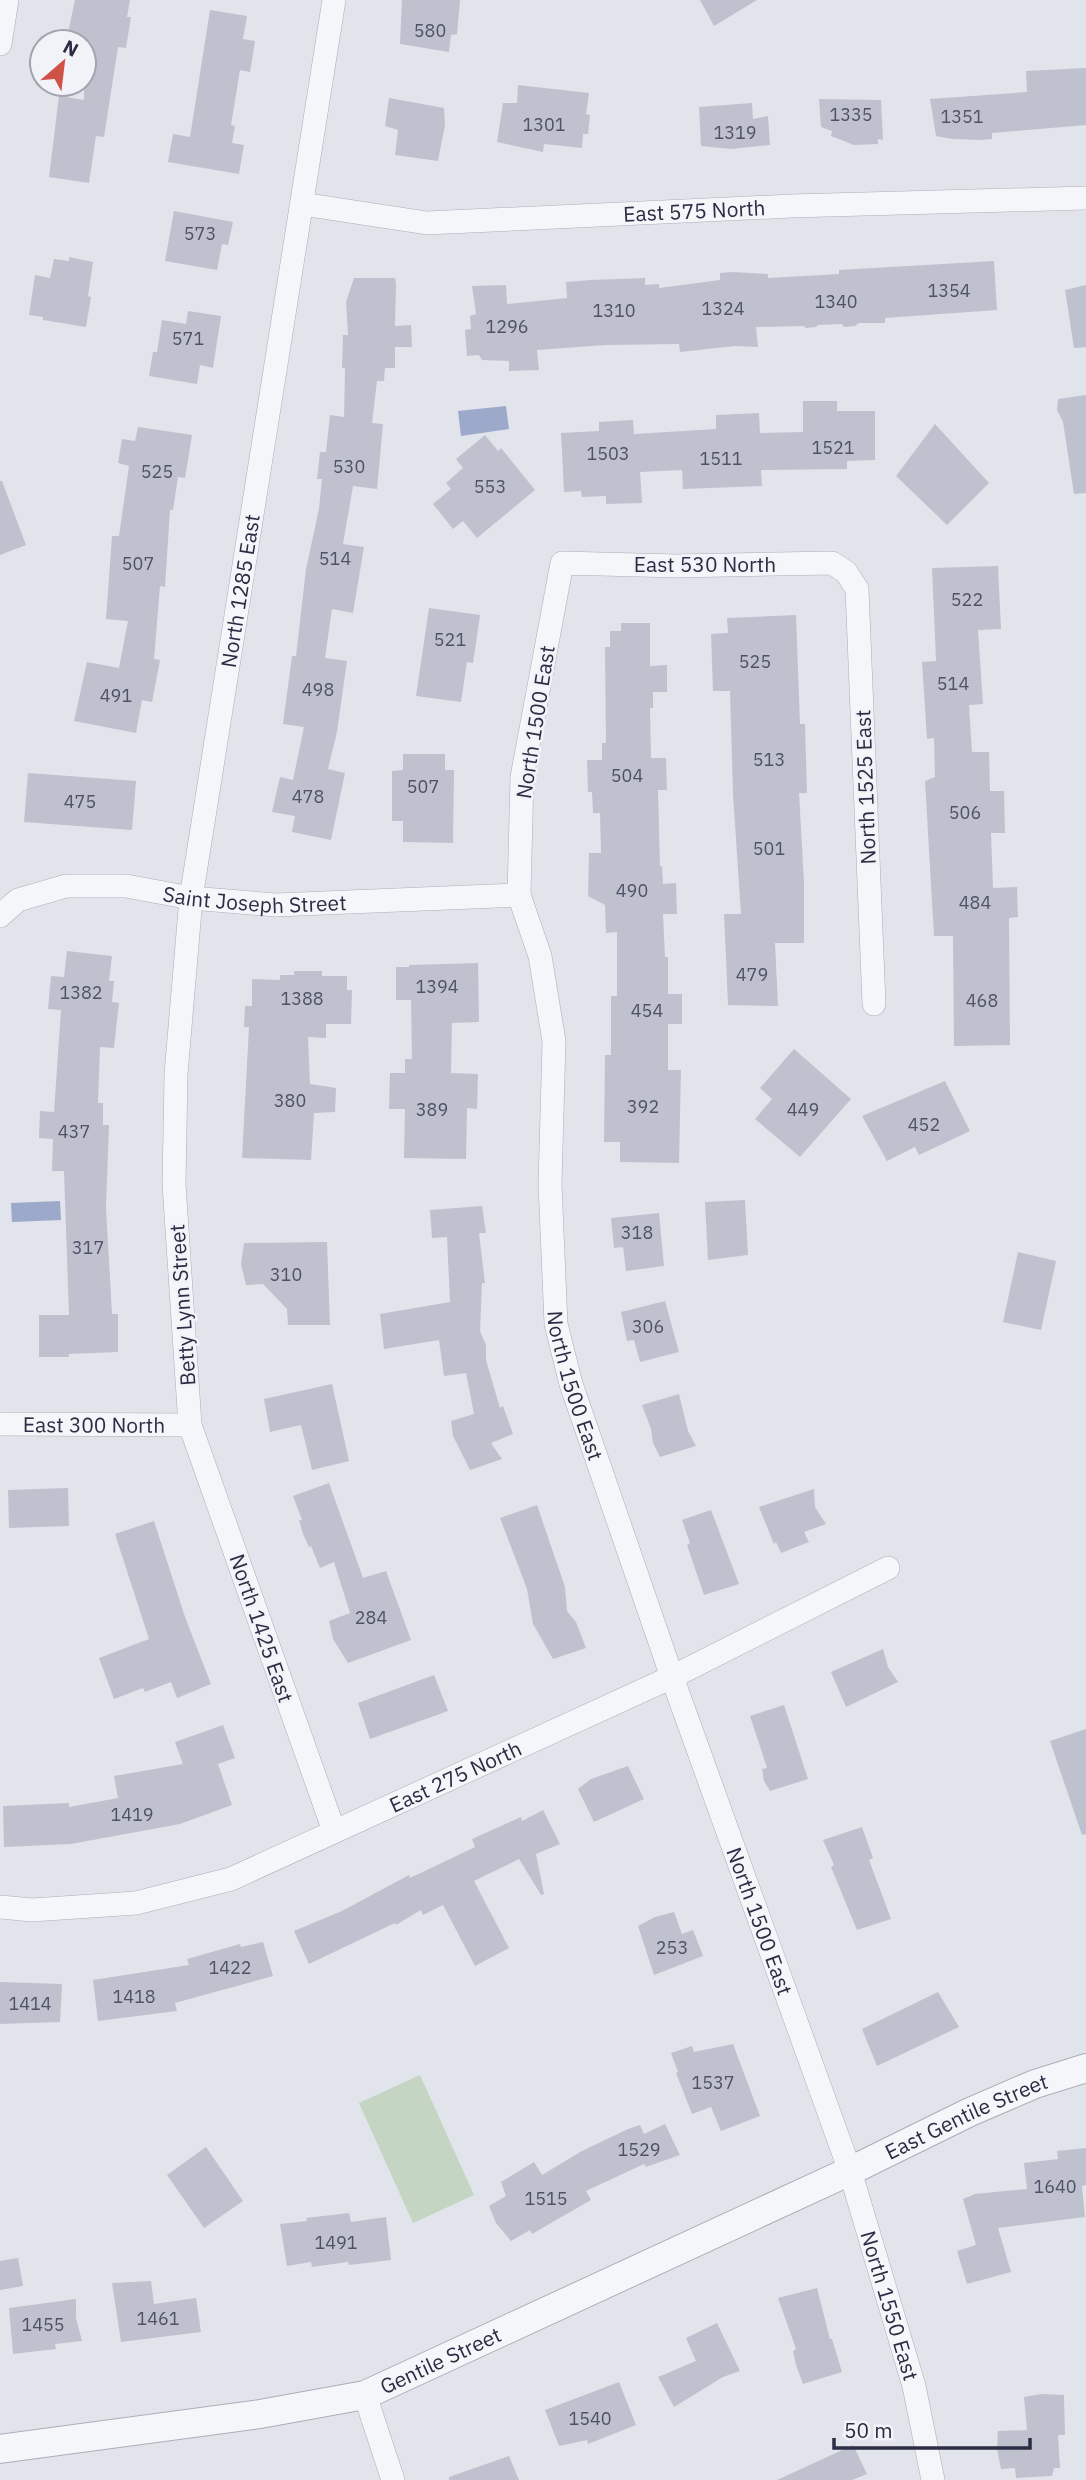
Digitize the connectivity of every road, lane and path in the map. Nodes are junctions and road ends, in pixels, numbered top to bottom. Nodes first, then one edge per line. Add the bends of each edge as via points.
1 (7, 0) edge
2 (334, 0) edge
3 (0, 44) edge
4 (1086, 198) edge
5 (302, 204) junction
6 (562, 563) joint
7 (846, 572) joint
8 (519, 895) junction
9 (191, 898) junction
10 (0, 916) edge
11 (874, 1004) dead end
12 (174, 1184) joint
13 (0, 1424) edge
14 (190, 1425) junction
15 (888, 1567) dead end
16 (672, 1677) junction
17 (334, 1830) junction
18 (0, 1907) edge
19 (1086, 2068) edge
20 (850, 2171) junction
21 (365, 2395) junction
22 (0, 2449) edge
23 (393, 2480) edge
24 (933, 2480) edge

1 - 3 street
2 - 5 street, North 1285 East
4 - 5 street, East 575 North via 426,223
5 - 9 street, North 1285 East
6 - 7 street, East 530 North via 832,563
6 - 8 street, North 1500 East via 522,777
7 - 11 street, North 1525 East via 857,589
8 - 9 street, Saint Joseph Street via 276,905
8 - 16 street, North 1500 East via 540,956 554,1041 550,1184 556,1324 570,1384
9 - 10 street, Saint Joseph Street via 126,886 66,886 18,900
9 - 12 street, North 1285 East via 176,1074
12 - 14 street, Betty Lynn Street
13 - 14 street, East 300 North
14 - 17 street, North 1425 East
15 - 16 street, East 275 North
16 - 17 street, East 275 North
16 - 20 street, North 1500 East
17 - 18 street, East 275 North via 231,1880 136,1903 32,1910
19 - 20 street, East Gentile Street via 970,2112
20 - 21 street, Gentile Street
20 - 24 street, North 1550 East via 914,2386
21 - 22 street, Gentile Street
21 - 23 street

